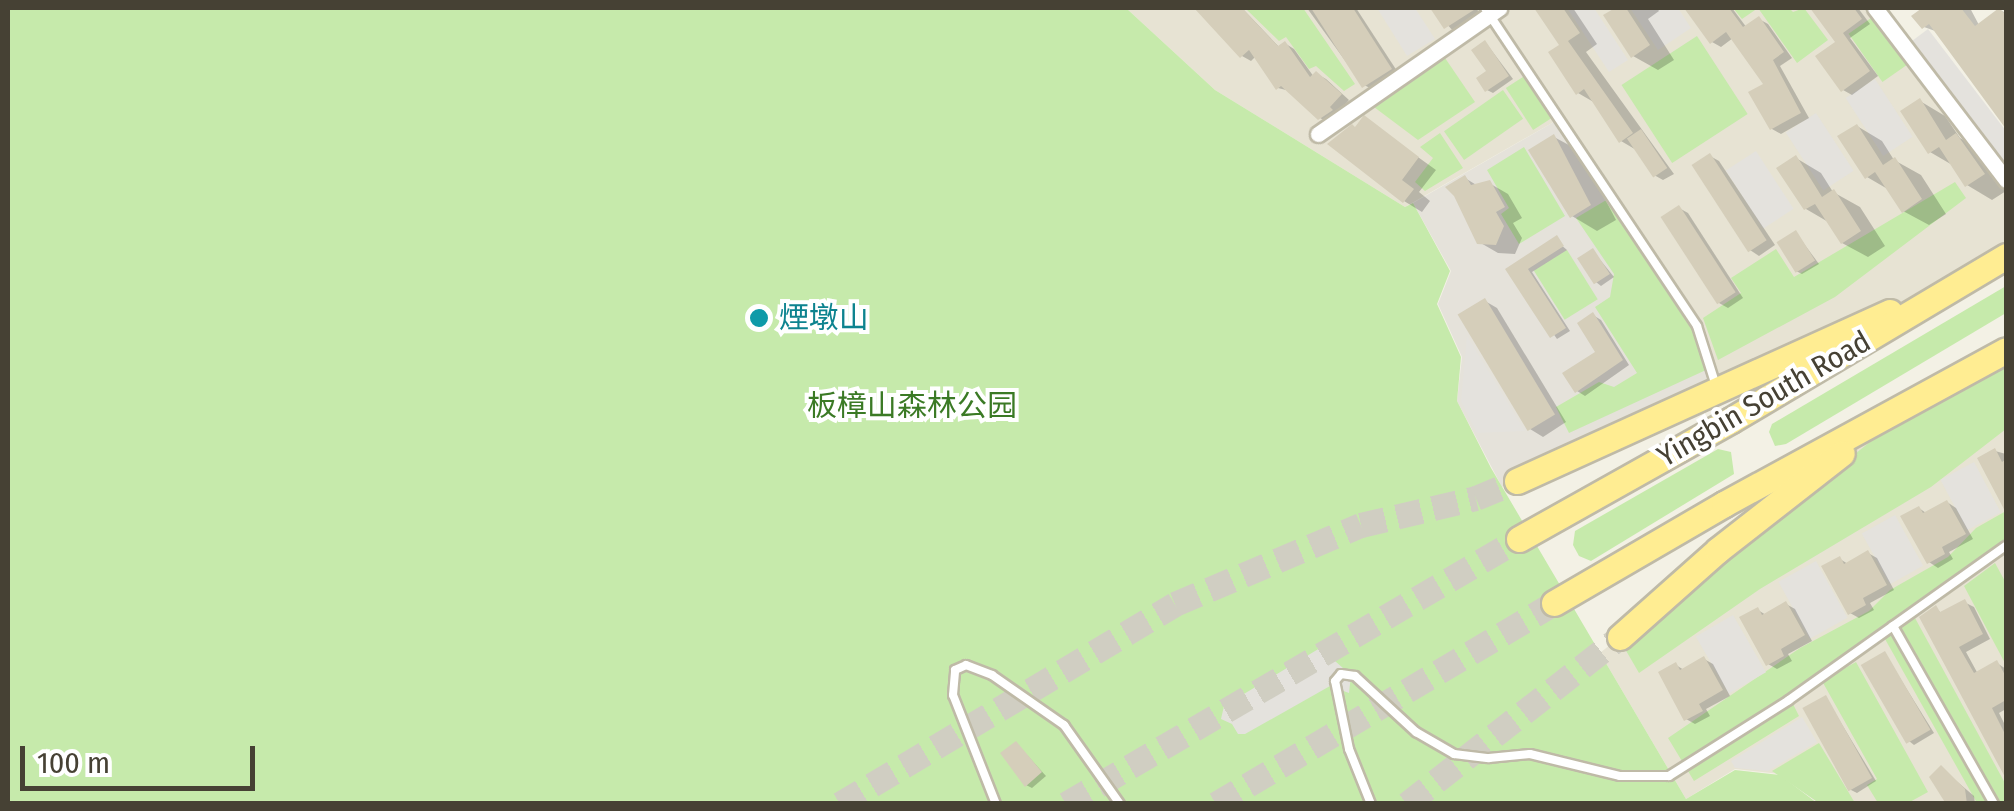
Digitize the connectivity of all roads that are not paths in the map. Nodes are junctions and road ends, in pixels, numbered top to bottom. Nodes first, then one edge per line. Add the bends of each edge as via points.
1 (1875, 8) edge
2 (1491, 10) edge
3 (1318, 134) dead end
4 (2006, 180) edge
5 (2006, 256) edge
6 (2006, 273) edge
7 (1931, 300) junction
8 (2006, 350) edge
9 (1718, 392) junction
10 (1898, 410) junction
11 (1517, 481) tunnel mouth
12 (1519, 540) tunnel mouth
13 (2006, 546) edge
14 (1554, 604) tunnel mouth
15 (1894, 626) junction
16 (1620, 636) tunnel mouth
17 (996, 804) edge
18 (1120, 804) edge
19 (1371, 804) edge
20 (1994, 804) edge

1 - 4 street
2 - 3 street
2 - 9 lane via 1697,326
5 - 7 main road, Yingbin South Road
6 - 7 main road
7 - 9 main road via 1854,325
7 - 12 main road, Yingbin South Road
8 - 10 main road
9 - 11 main road
10 - 14 main road
10 - 16 main road
13 - 15 lane
15 - 19 lane via 1678,772 1653,778 1530,754 1454,754 1416,732 1355,676 1342,674 1334,682 1349,749
15 - 20 lane
17 - 18 lane via 951,688 955,670 966,666 992,675 1064,725

